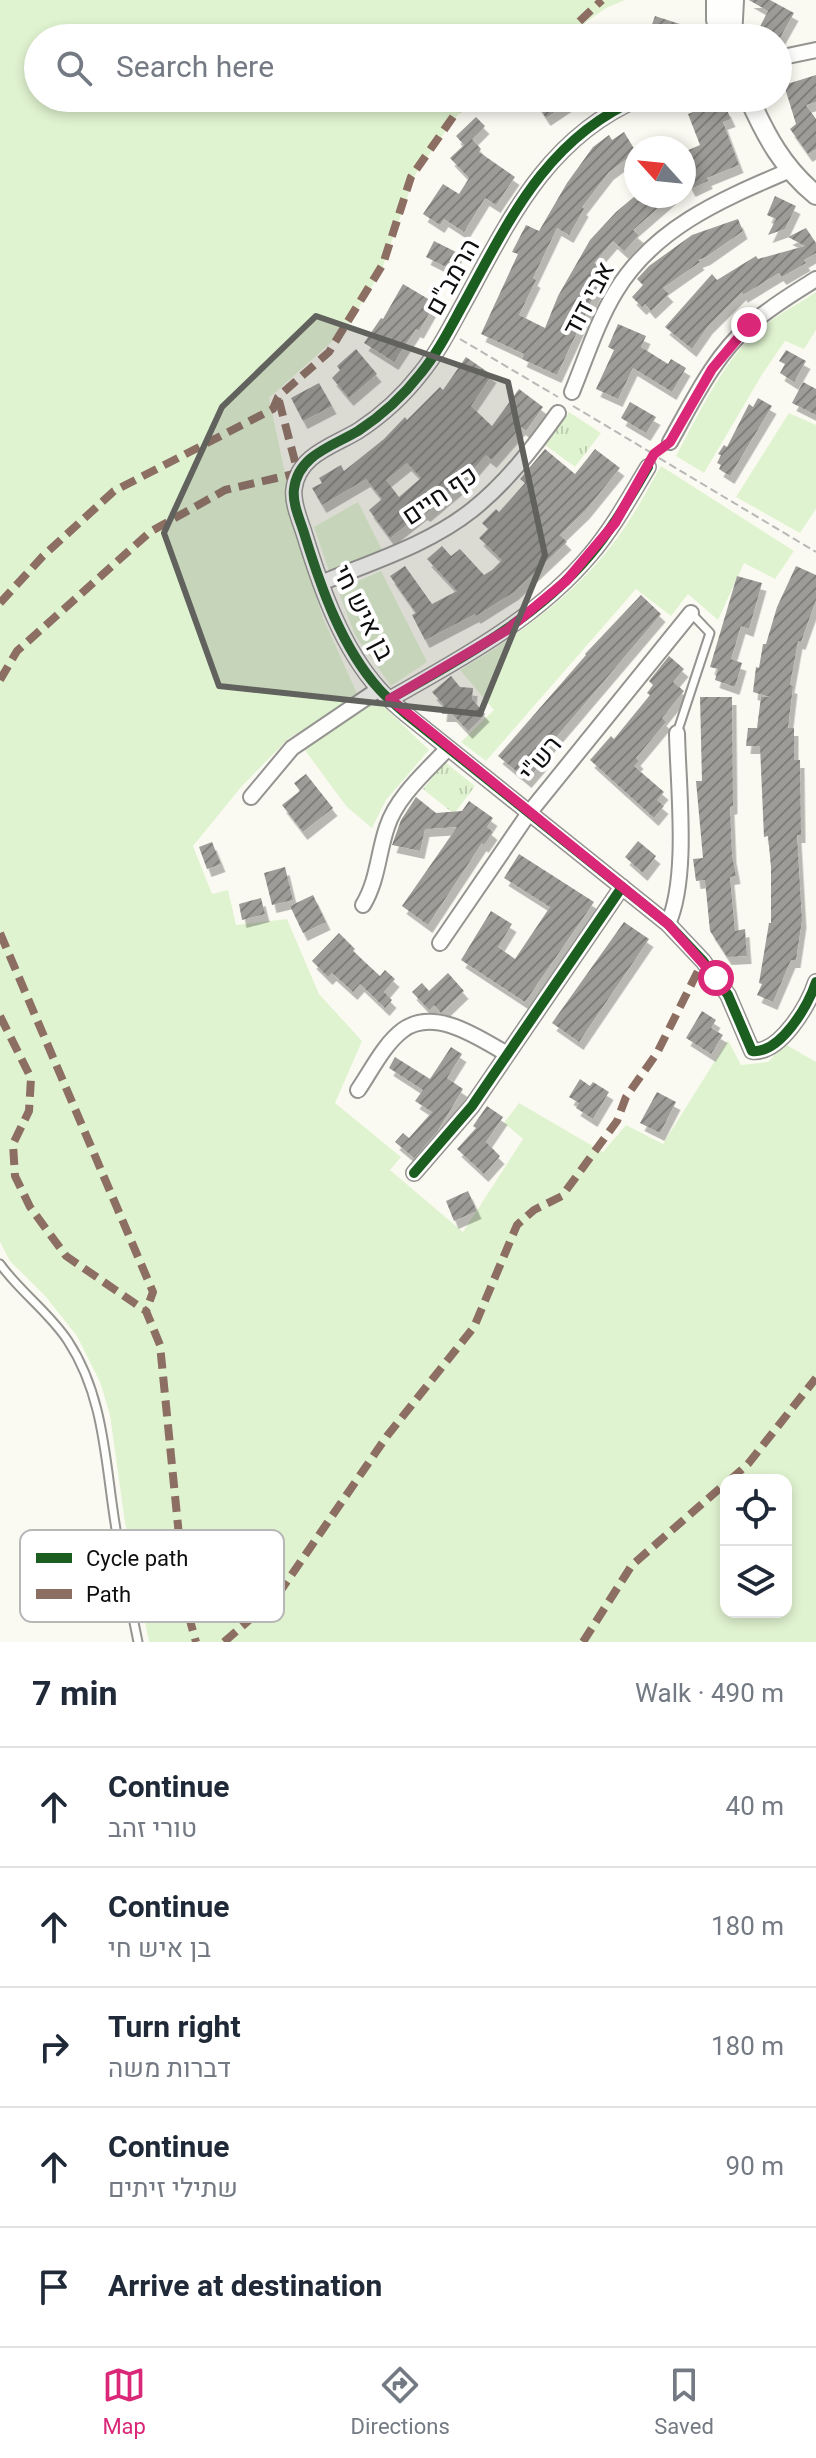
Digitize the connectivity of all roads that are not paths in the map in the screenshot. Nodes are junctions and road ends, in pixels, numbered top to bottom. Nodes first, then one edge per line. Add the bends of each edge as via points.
1 (716, 0) edge
2 (734, 0) edge
3 (717, 24) edge
4 (733, 24) edge
5 (816, 50) edge
6 (792, 55) edge
7 (613, 112) edge
8 (756, 112) edge
9 (788, 171) junction
10 (816, 195) edge
11 (816, 279) edge
12 (572, 392) dead end
13 (558, 413) dead end
14 (670, 442) dead end
15 (648, 467) dead end
16 (298, 473) joint
17 (321, 583) junction
18 (691, 613) joint
19 (384, 694) junction
20 (677, 733) joint
21 (448, 748) junction
22 (251, 797) dead end
23 (529, 813) junction
24 (622, 887) junction
25 (363, 905) dead end
26 (668, 924) junction
27 (440, 943) dead end
28 (816, 982) edge
29 (507, 1054) junction
30 (358, 1090) dead end
31 (414, 1173) dead end
32 (0, 1264) edge
33 (116, 1530) edge
34 (134, 1622) edge
35 (138, 1642) edge

1 - 3 street
2 - 4 street
5 - 6 street
7 - 16 street, הרמב"ם via 570,143 523,197 448,331 402,395 359,430 313,455
8 - 9 street
9 - 10 street
9 - 12 street, אבי דוד via 696,214 651,246 615,292
11 - 14 street via 735,340
13 - 17 street, כף חיים via 507,477 470,511 415,544
15 - 19 street via 590,555 539,606 476,650
16 - 17 street, בן איש חי via 293,492
17 - 19 street, בן איש חי via 350,646
18 - 20 lane via 710,633
18 - 23 street, רש"י
19 - 21 street, בן איש חי
19 - 22 street via 292,748
20 - 26 street via 680,883
21 - 23 street, בן איש חי
21 - 25 street via 394,812
23 - 24 street, בן איש חי
23 - 27 street, רש"י
24 - 26 street, בן איש חי
24 - 29 street
26 - 28 street, בן איש חי via 722,987 752,1051 774,1046 799,1016
29 - 30 street via 449,1025 415,1023 401,1031
29 - 31 street via 472,1106
32 - 33 lane via 68,1342 90,1385 100,1417
34 - 35 lane

